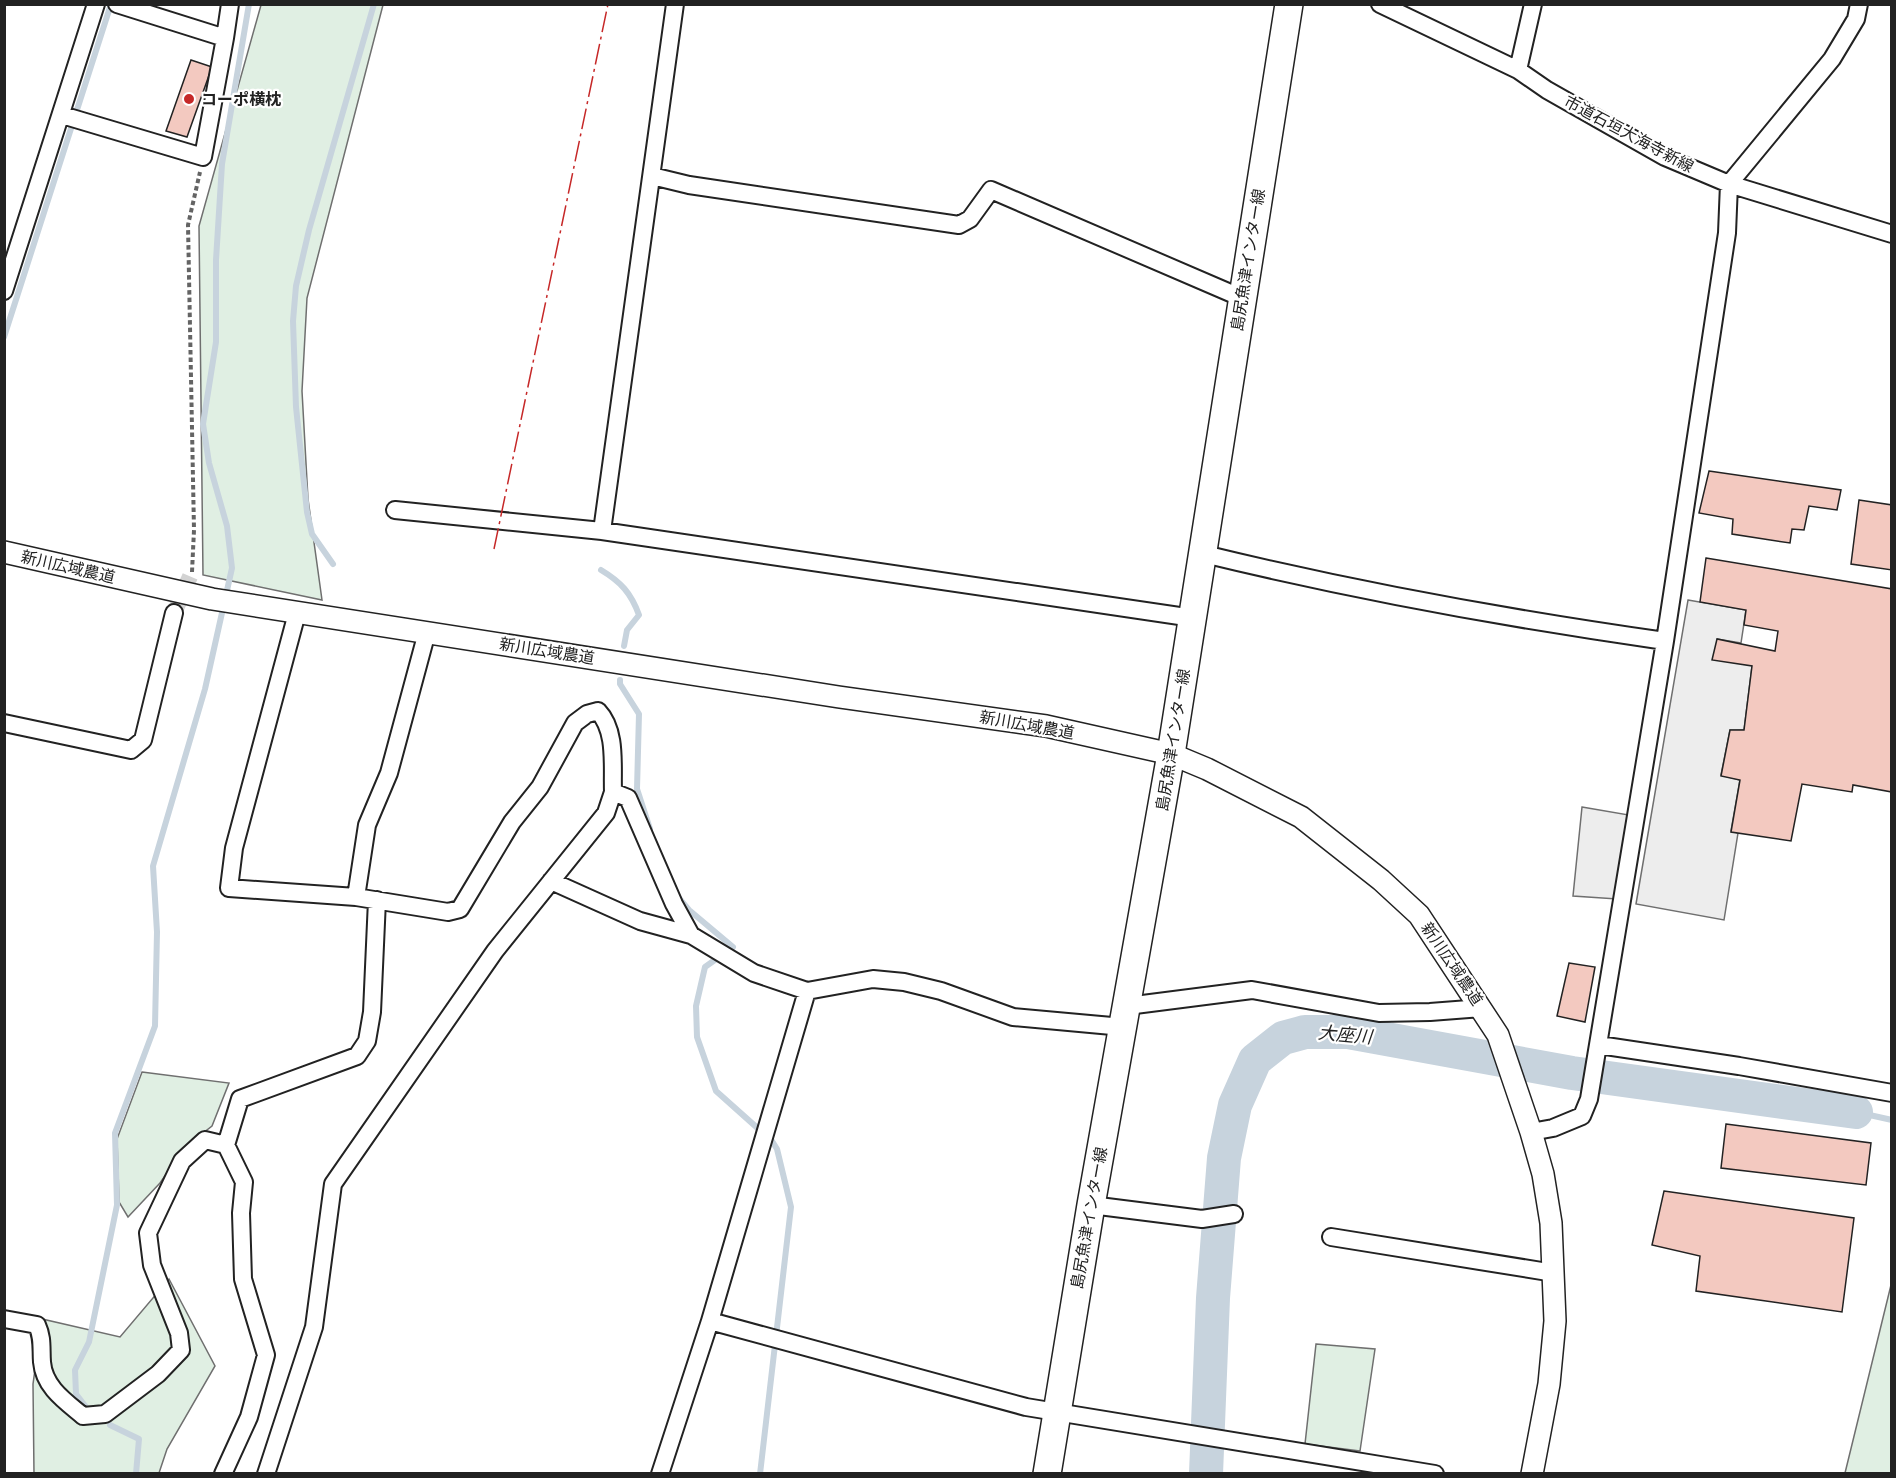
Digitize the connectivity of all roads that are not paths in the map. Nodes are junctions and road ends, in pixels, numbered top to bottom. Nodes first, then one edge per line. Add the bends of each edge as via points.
1 (96, 4) edge
2 (117, 4) edge
3 (230, 4) edge
4 (675, 4) edge
5 (1289, 4) edge
6 (1380, 4) edge
7 (1533, 4) edge
8 (1859, 4) edge
9 (225, 38) junction
10 (1518, 70) junction
11 (69, 116) junction
12 (652, 176) junction
13 (1729, 184) junction
14 (1892, 234) edge
15 (4, 291) edge
16 (1242, 298) junction
17 (395, 510) dead end
18 (602, 531) junction
19 (4, 552) edge
20 (1204, 554) junction
21 (174, 613) tunnel mouth
22 (297, 613) junction
23 (1193, 618) junction
24 (427, 632) junction
25 (1665, 641) junction
26 (4, 723) edge
27 (1171, 754) junction
28 (614, 792) junction
29 (551, 881) junction
30 (356, 897) junction
31 (377, 900) junction
32 (691, 934) junction
33 (807, 991) junction
34 (1482, 1008) junction
35 (1125, 1017) junction
36 (1598, 1049) junction
37 (1892, 1093) edge
38 (1532, 1132) junction
39 (226, 1145) junction
40 (1090, 1205) junction
41 (1234, 1214) dead end
42 (1331, 1237) dead end
43 (1554, 1274) junction
44 (4, 1319) edge
45 (710, 1321) junction
46 (1056, 1413) junction
47 (223, 1473) edge
48 (266, 1473) edge
49 (660, 1473) edge
50 (1047, 1473) edge
51 (1435, 1473) edge
52 (1533, 1473) edge

1 - 11 street
2 - 9 street
3 - 9 street
4 - 12 street
5 - 16 main road, 島尻魚津インター線
6 - 10 street, 市道石垣大海寺新線
7 - 10 street
8 - 13 street via 1856,20 1832,59
9 - 11 street via 203,157
10 - 13 street, 市道石垣大海寺新線 via 1665,157
11 - 15 street
12 - 16 street via 689,185 959,225 970,219 991,190
12 - 18 street
13 - 14 street, 市道石垣大海寺新線
13 - 25 street via 1727,233
16 - 20 main road, 島尻魚津インター線
17 - 18 street
18 - 23 street
19 - 22 street, 新川広域農道 via 212,599
20 - 23 main road, 島尻魚津インター線
20 - 25 street via 1372,592
21 - 26 street via 143,740 131,750
22 - 24 street, 新川広域農道
22 - 30 street via 234,848 229,888
23 - 27 main road, 島尻魚津インター線
24 - 27 street, 新川広域農道 via 1046,726
24 - 30 street via 389,773 367,825
25 - 36 street
27 - 34 street, 新川広域農道 via 1301,817 1381,880 1419,915
27 - 35 main road, 島尻魚津インター線
28 - 29 street via 606,813
28 - 31 street via 610,732 598,711 575,723 540,787 512,822 460,909 448,912
28 - 32 street via 628,798
29 - 32 street via 640,921
29 - 48 street via 495,951 333,1184 314,1327
30 - 31 street
31 - 39 street via 367,1041 357,1056 240,1099
32 - 33 street via 754,973
33 - 35 street via 873,979 941,991 1013,1017
33 - 45 street
34 - 35 street via 1379,1012 1252,990
34 - 38 street, 新川広域農道 via 1498,1035
35 - 40 main road, 島尻魚津インター線
36 - 37 street via 1739,1066
36 - 38 street via 1582,1116
38 - 43 street, 新川広域農道 via 1551,1223
39 - 44 street via 205,1140 182,1161 148,1233 152,1265 179,1333 181,1350 158,1374 105,1414 83,1416 45,1378 42,1336 37,1325
39 - 47 street via 244,1182 243,1279 266,1355 249,1417
40 - 41 street via 1202,1219
40 - 46 main road, 島尻魚津インター線
42 - 43 street
43 - 52 street, 新川広域農道 via 1555,1321 1549,1384
45 - 46 street
45 - 49 street
46 - 50 main road, 島尻魚津インター線
46 - 51 street

